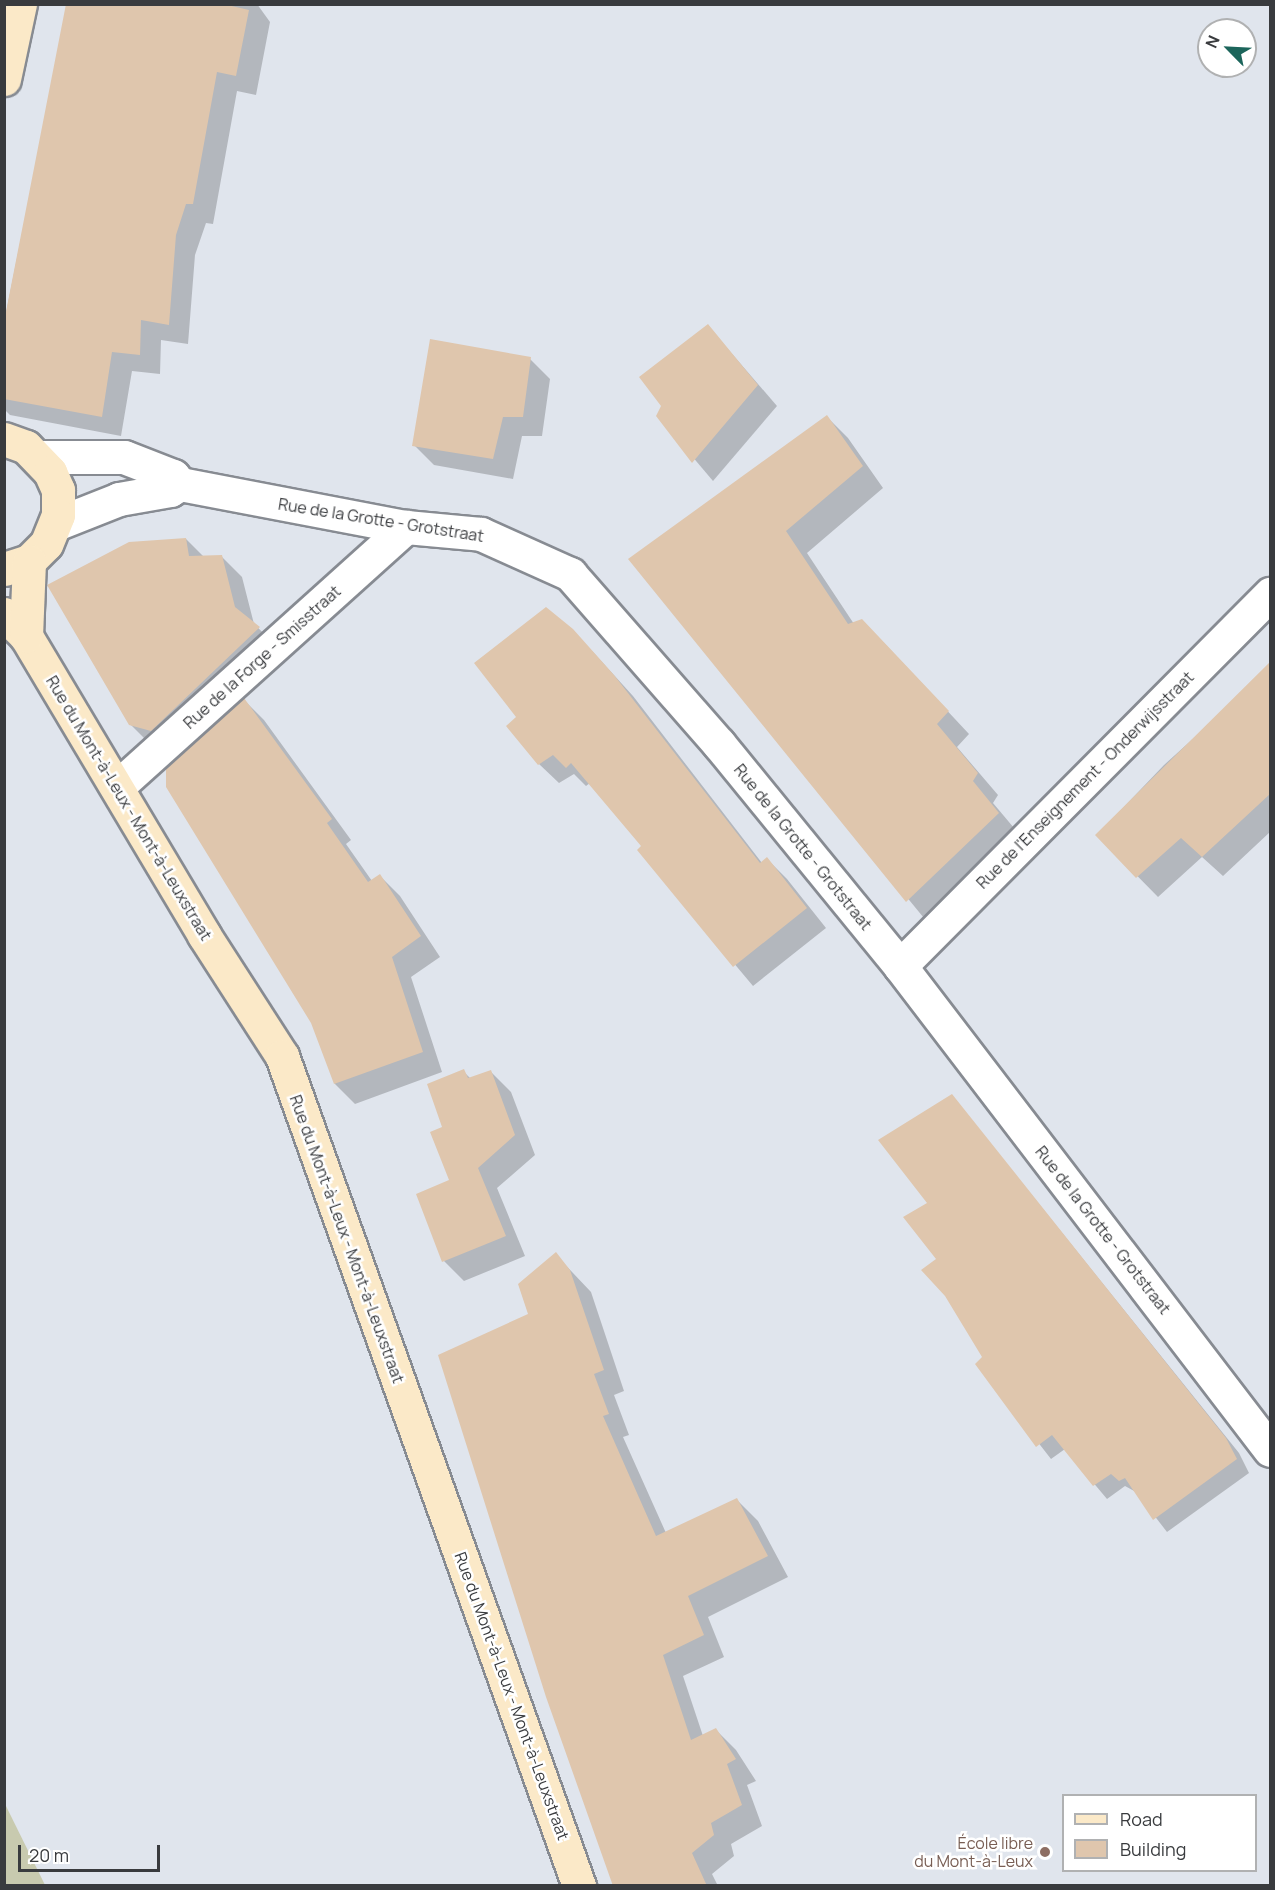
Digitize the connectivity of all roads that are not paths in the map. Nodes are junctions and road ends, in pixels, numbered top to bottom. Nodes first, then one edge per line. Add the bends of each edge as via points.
1 (20, 4) edge
2 (4, 80) edge
3 (4, 439) edge
4 (39, 457) junction
5 (180, 484) junction
6 (56, 524) junction
7 (406, 527) junction
8 (17, 565) edge
9 (1270, 594) edge
10 (15, 625) edge
11 (117, 787) junction
12 (900, 966) junction
13 (1270, 1449) edge
14 (579, 1886) edge

1 - 2 main road
3 - 4 main road
4 - 5 street, Rue de la Grotte - Grotstraat via 124,457 173,476
4 - 6 main road, Rue du Mont-à-Leux - Mont-à-Leuxstraat via 58,490
5 - 6 street, Rue de la Grotte - Grotstraat via 170,490 119,500
5 - 7 street, Rue de la Grotte - Grotstraat
6 - 8 main road, Rue du Mont-à-Leux - Mont-à-Leuxstraat via 46,544
7 - 11 street, Rue de la Forge - Smisstraat
7 - 12 street, Rue de la Grotte - Grotstraat via 481,534 570,574 719,744
8 - 10 main road, Rue du Mont-à-Leux - Mont-à-Leuxstraat
9 - 12 street, Rue de l'Enseignement - Onderwijsstraat
10 - 11 main road, Rue du Mont-à-Leux - Mont-à-Leuxstraat
11 - 14 main road, Rue du Mont-à-Leux - Mont-à-Leuxstraat via 204,935 282,1056
12 - 13 street, Rue de la Grotte - Grotstraat

